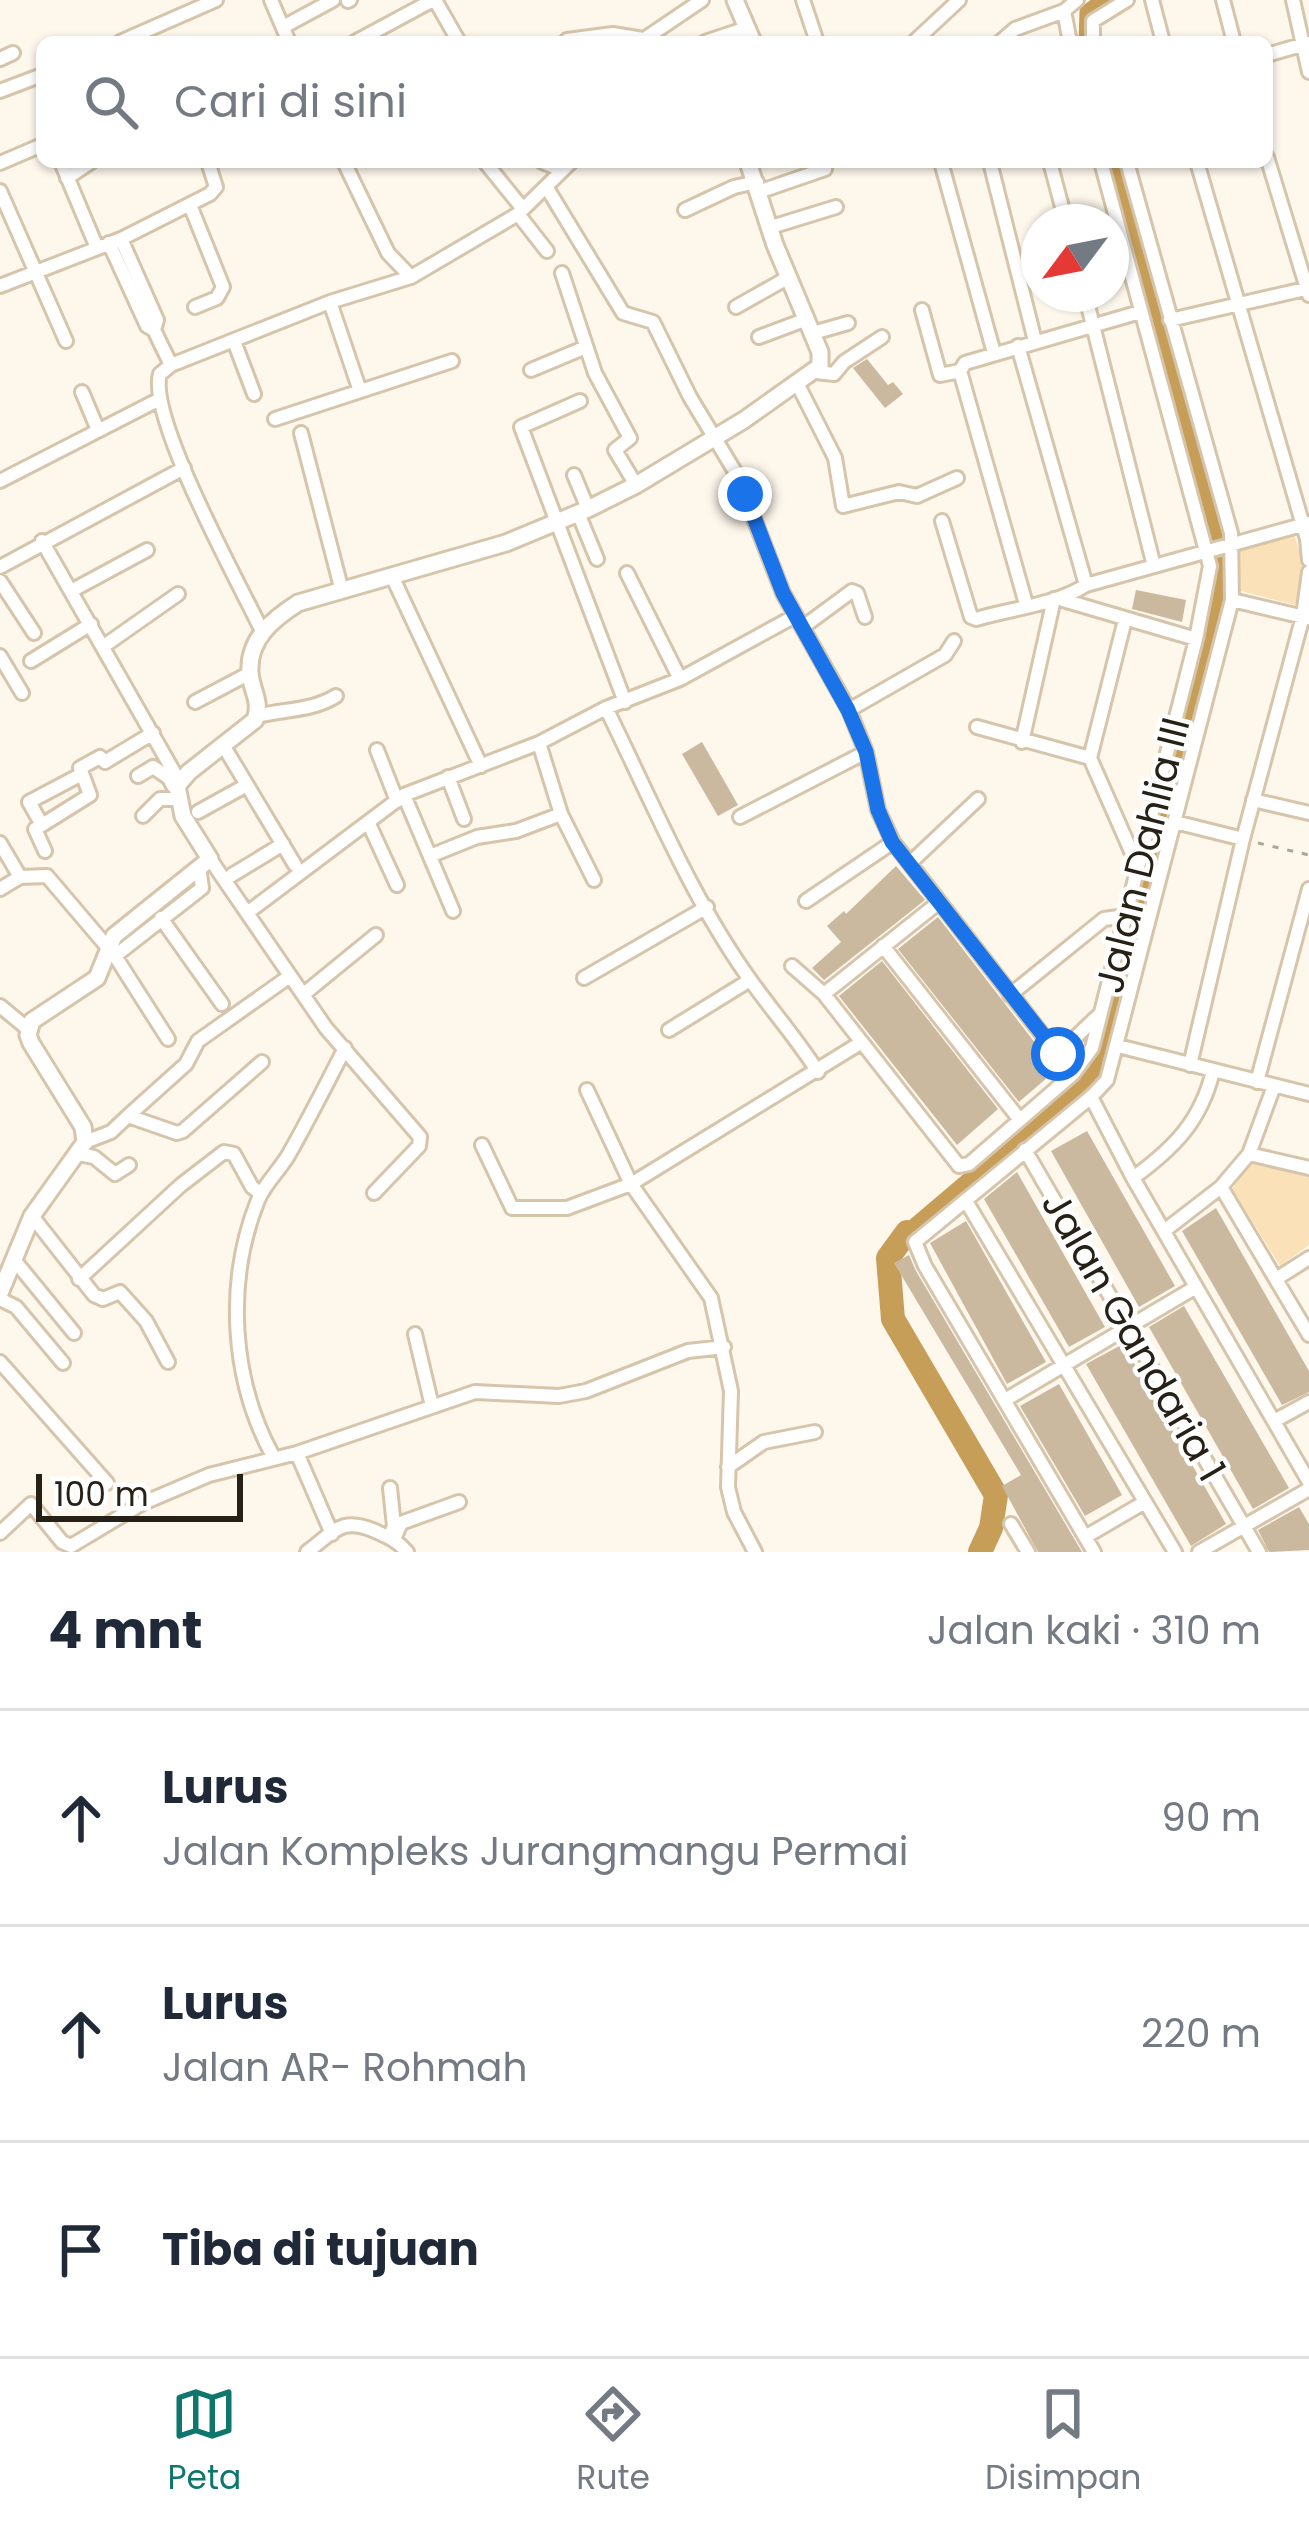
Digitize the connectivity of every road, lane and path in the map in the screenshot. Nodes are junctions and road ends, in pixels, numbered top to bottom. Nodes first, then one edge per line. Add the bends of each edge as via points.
1 (216, 0) edge
2 (271, 0) edge
3 (434, 0) edge
4 (702, 0) edge
5 (735, 0) edge
6 (803, 0) edge
7 (958, 0) edge
8 (1077, 0) edge
9 (1127, 0) edge
10 (1152, 0) edge
11 (1222, 0) edge
12 (1293, 0) edge
13 (333, 1) edge
14 (1064, 11) junction
15 (283, 27) junction
16 (750, 35) edge
17 (134, 36) edge
18 (287, 36) edge
19 (366, 36) edge
20 (455, 36) edge
21 (648, 36) edge
22 (815, 36) edge
23 (920, 36) edge
24 (1016, 36) edge
25 (1069, 36) edge
26 (1092, 36) edge
27 (1161, 36) edge
28 (1232, 36) edge
29 (1305, 44) edge
30 (1273, 53) edge
31 (1309, 72) edge
32 (36, 77) edge
33 (0, 91) edge
34 (36, 148) edge
35 (0, 163) edge
36 (63, 168) edge
37 (82, 168) edge
38 (210, 168) edge
39 (347, 168) edge
40 (488, 168) edge
41 (565, 168) edge
42 (751, 168) edge
43 (943, 168) edge
44 (992, 168) edge
45 (1052, 168) edge
46 (1103, 168) edge
47 (1129, 168) edge
48 (1199, 168) edge
49 (1270, 168) edge
50 (825, 169) dead end
51 (67, 178) junction
52 (759, 186) junction
53 (547, 188) junction
54 (0, 191) edge
55 (1061, 204) edge
56 (190, 205) junction
57 (836, 207) dead end
58 (685, 210) dead end
59 (521, 212) junction
60 (770, 227) junction
61 (109, 244) junction
62 (547, 251) dead end
63 (562, 273) dead end
64 (37, 274) junction
65 (411, 277) junction
66 (789, 278) junction
67 (0, 286) edge
68 (1308, 291) edge
69 (330, 302) junction
70 (1238, 305) junction
71 (195, 307) dead end
72 (736, 308) dead end
73 (922, 310) dead end
74 (1090, 312) edge
75 (1140, 312) junction
76 (1170, 320) junction
77 (848, 323) dead end
78 (1093, 325) junction
79 (810, 326) junction
80 (759, 337) dead end
81 (882, 337) dead end
82 (66, 341) dead end
83 (233, 341) junction
84 (1035, 341) junction
85 (586, 346) junction
86 (1018, 346) junction
87 (994, 353) junction
88 (452, 361) dead end
89 (171, 365) junction
90 (531, 370) dead end
91 (960, 371) junction
92 (816, 372) junction
93 (797, 383) junction
94 (360, 391) junction
95 (82, 392) dead end
96 (254, 394) dead end
97 (158, 400) junction
98 (580, 401) dead end
99 (275, 419) dead end
100 (98, 430) junction
101 (301, 433) dead end
102 (717, 436) junction
103 (184, 467) junction
104 (574, 475) dead end
105 (957, 478) dead end
106 (0, 481) edge
107 (636, 485) junction
108 (583, 511) junction
109 (559, 521) junction
110 (942, 521) dead end
111 (1305, 524) edge
112 (42, 541) junction
113 (1223, 549) junction
114 (147, 550) dead end
115 (597, 559) dead end
116 (1309, 560) edge
117 (1154, 566) junction
118 (0, 567) edge
119 (627, 572) dead end
120 (1309, 572) edge
121 (392, 576) junction
122 (0, 581) edge
123 (1086, 585) junction
124 (71, 591) junction
125 (342, 591) junction
126 (178, 594) dead end
127 (1059, 599) junction
128 (1232, 600) junction
129 (1026, 604) junction
130 (865, 617) dead end
131 (1306, 617) edge
132 (799, 621) junction
133 (91, 624) junction
134 (1123, 625) junction
135 (34, 633) dead end
136 (263, 633) junction
137 (1196, 639) junction
138 (954, 641) dead end
139 (104, 646) junction
140 (0, 656) edge
141 (32, 661) dead end
142 (250, 673) junction
143 (680, 679) junction
144 (22, 693) dead end
145 (336, 696) dead end
146 (195, 702) dead end
147 (625, 702) junction
148 (606, 708) junction
149 (848, 710) junction
150 (257, 716) junction
151 (977, 727) dead end
152 (153, 733) junction
153 (1022, 742) junction
154 (539, 743) junction
155 (223, 746) junction
156 (376, 750) dead end
157 (866, 752) junction
158 (1090, 758) junction
159 (78, 766) junction
160 (481, 766) junction
161 (138, 776) dead end
162 (448, 777) junction
163 (245, 786) junction
164 (178, 791) junction
165 (400, 798) junction
166 (978, 799) dead end
167 (1253, 800) junction
168 (198, 812) dead end
169 (1309, 813) edge
170 (561, 814) junction
171 (143, 816) dead end
172 (740, 818) dead end
173 (464, 820) dead end
174 (1175, 822) junction
175 (368, 823) junction
176 (41, 825) junction
177 (1243, 839) junction
178 (892, 842) junction
179 (0, 843) edge
180 (283, 844) junction
181 (44, 851) dead end
182 (1309, 855) edge
183 (430, 856) junction
184 (205, 863) junction
185 (910, 863) junction
186 (295, 865) dead end
187 (1139, 869) junction
188 (232, 875) dead end
189 (20, 877) junction
190 (594, 880) dead end
191 (397, 885) dead end
192 (1309, 889) edge
193 (0, 890) edge
194 (806, 901) dead end
195 (938, 903) junction
196 (706, 908) junction
197 (453, 910) dead end
198 (247, 913) junction
199 (1126, 916) junction
200 (160, 918) junction
201 (376, 935) dead end
202 (884, 946) junction
203 (111, 952) junction
204 (792, 966) dead end
205 (290, 976) junction
206 (584, 978) dead end
207 (750, 980) junction
208 (304, 993) junction
209 (824, 994) junction
210 (1010, 995) junction
211 (222, 1004) dead end
212 (0, 1006) edge
213 (1102, 1012) junction
214 (28, 1029) junction
215 (668, 1030) dead end
216 (168, 1039) dead end
217 (862, 1042) junction
218 (1118, 1046) junction
219 (345, 1048) junction
220 (1058, 1054) junction
221 (262, 1062) dead end
222 (1190, 1065) junction
223 (1214, 1071) junction
224 (818, 1072) junction
225 (1073, 1074) junction
226 (1258, 1082) junction
227 (1274, 1086) junction
228 (587, 1090) dead end
229 (1309, 1094) edge
230 (1091, 1097) junction
231 (128, 1116) junction
232 (1020, 1120) junction
233 (87, 1144) junction
234 (482, 1145) dead end
235 (1025, 1150) junction
236 (1250, 1154) junction
237 (129, 1166) dead end
238 (1309, 1168) edge
239 (1133, 1178) junction
240 (631, 1184) junction
241 (1221, 1187) junction
242 (374, 1193) dead end
243 (261, 1194) junction
244 (966, 1201) junction
245 (32, 1216) junction
246 (1164, 1231) junction
247 (1309, 1258) edge
248 (15, 1261) junction
249 (79, 1279) junction
250 (1276, 1279) junction
251 (1196, 1287) junction
252 (0, 1296) edge
253 (1129, 1328) junction
254 (1308, 1332) edge
255 (74, 1333) dead end
256 (415, 1334) dead end
257 (724, 1348) junction
258 (0, 1362) edge
259 (168, 1362) dead end
260 (63, 1363) dead end
261 (1065, 1364) junction
262 (1005, 1400) junction
263 (1309, 1402) edge
264 (431, 1406) junction
265 (1276, 1420) junction
266 (815, 1432) dead end
267 (296, 1453) junction
268 (274, 1458) junction
269 (728, 1467) junction
270 (107, 1483) dead end
271 (1309, 1486) edge
272 (389, 1488) dead end
273 (459, 1502) dead end
274 (1145, 1502) junction
275 (1011, 1524) dead end
276 (1244, 1524) junction
277 (0, 1533) edge
278 (332, 1534) junction
279 (392, 1538) junction
280 (1085, 1538) junction
281 (309, 1552) edge
282 (407, 1552) edge
283 (755, 1552) edge
284 (1028, 1552) edge
285 (1094, 1552) edge
286 (1174, 1552) edge
287 (1198, 1552) edge
288 (1259, 1552) edge

1 - 17 street
2 - 15 street
3 - 19 street
3 - 20 street
4 - 21 street
5 - 16 street
6 - 22 street
7 - 23 street
8 - 14 street
9 - 26 street via 1093,21
10 - 27 street
11 - 28 street
12 - 29 street
13 - 15 street
14 - 24 street
14 - 25 street
15 - 18 street
29 - 30 street
29 - 31 street
32 - 33 street
34 - 35 street
36 - 51 street
37 - 51 street
38 - 56 street via 216,187
39 - 65 street via 388,253
40 - 59 street
41 - 53 street
42 - 52 street
43 - 87 street
44 - 84 street
45 - 55 street
46 - 75 street
47 - 76 street
48 - 70 street
49 - 68 street
50 - 52 street
51 - 61 street
52 - 58 street via 734,187
52 - 60 street
53 - 59 street
53 - 102 street via 623,313 653,322
54 - 64 street
56 - 61 street
56 - 71 street via 223,287
57 - 60 street
59 - 62 street
59 - 65 street
60 - 66 street
61 - 64 street
61 - 89 street
63 - 85 street
64 - 67 street
64 - 82 street
65 - 69 street
66 - 72 street
66 - 79 street
68 - 70 street
69 - 83 street
69 - 94 street
70 - 76 street
70 - 111 street
73 - 91 street via 940,375
74 - 78 street
75 - 78 street
75 - 113 street
76 - 113 street
77 - 79 street
78 - 84 street
78 - 117 street
79 - 80 street
79 - 92 street via 822,358
81 - 92 street via 834,374
83 - 89 street
83 - 96 street
84 - 86 street
85 - 90 street
85 - 107 street via 630,438 615,450
86 - 87 street
86 - 123 street
87 - 91 street
88 - 94 street
89 - 97 street via 160,374
91 - 129 street
92 - 93 street
93 - 102 street
93 - 105 street via 835,458 843,506 899,492 917,496
94 - 99 street
95 - 100 street
97 - 100 street
97 - 103 street
98 - 109 street via 521,427
100 - 106 street
101 - 125 street
102 - 107 street
102 - 132 street
103 - 112 street
103 - 136 street
104 - 108 street
107 - 108 street
108 - 109 street
108 - 115 street
109 - 121 street
109 - 147 street
110 - 129 street via 971,616
111 - 113 street
111 - 116 street
112 - 118 street
112 - 124 street
113 - 117 street
113 - 128 street
113 - 137 street, Jalan Dahlia III
114 - 124 street
117 - 123 street
119 - 143 street
120 - 131 street
121 - 125 street
121 - 160 street
122 - 135 street
123 - 127 street
124 - 133 street
125 - 136 street via 298,603
126 - 139 street
127 - 129 street
127 - 134 street
127 - 153 street
128 - 131 street
128 - 174 street
130 - 132 street via 852,591
131 - 167 street
132 - 143 street
132 - 149 street
133 - 139 street
133 - 141 street
134 - 137 street
134 - 158 street
136 - 142 street
137 - 187 street, Jalan Dahlia III
138 - 149 street via 945,656
139 - 152 street
140 - 144 street
142 - 146 street
142 - 150 street
143 - 147 street
145 - 150 street via 313,709
147 - 148 street
148 - 154 street
148 - 196 street
149 - 157 street
150 - 155 street
151 - 153 street
152 - 159 street via 105,762
152 - 164 street
153 - 158 street
154 - 160 street
154 - 170 street
155 - 163 street
155 - 164 street
156 - 165 street
157 - 172 street
157 - 178 street
158 - 187 street
159 - 176 street via 29,802
159 - 176 street via 90,795
160 - 162 street
161 - 164 street via 152,767
162 - 165 street
162 - 173 street
163 - 168 street
163 - 180 street
164 - 171 street
164 - 184 street
165 - 175 street
165 - 183 street
166 - 185 street
167 - 169 street
167 - 177 street
170 - 183 street
170 - 190 street
174 - 177 street
174 - 218 street
175 - 191 street
175 - 198 street
176 - 181 street via 35,829
177 - 182 path
177 - 222 street
178 - 185 street
178 - 194 street
179 - 189 street
180 - 186 street
180 - 188 street
183 - 197 street
184 - 198 street
184 - 200 street via 202,888
184 - 203 street via 114,936
185 - 195 street
187 - 199 street, Jalan Dahlia III
189 - 193 street
189 - 203 street via 47,876
192 - 226 street
195 - 202 street
195 - 210 street
196 - 206 street
196 - 207 street
198 - 205 street
199 - 210 street via 1104,920
199 - 213 street, Jalan Dahlia III
200 - 203 street
200 - 211 street
201 - 208 street
202 - 209 street
202 - 232 street
203 - 214 street via 97,978
203 - 216 street
204 - 209 street
205 - 208 street
205 - 231 street via 198,1041 187,1064
207 - 215 street
207 - 224 street
208 - 219 street
209 - 217 street
210 - 220 street
212 - 214 street
213 - 220 street
213 - 225 street, Jalan Dahlia III via 1089,1056
214 - 233 street
217 - 224 street
217 - 232 street, Jalan Dahlia III via 957,1164 966,1166
218 - 222 street
218 - 230 street via 1107,1080
219 - 242 street via 420,1137
219 - 243 street
220 - 225 street
221 - 231 street via 184,1131
222 - 223 street
223 - 226 street
223 - 239 street via 1182,1138
224 - 240 street
225 - 232 street, Jalan Dahlia III
226 - 227 street
227 - 229 street
227 - 236 street
228 - 240 street
230 - 235 street
230 - 239 street
231 - 233 street
233 - 237 street via 115,1174
233 - 245 street
234 - 240 street via 518,1210 567,1208
235 - 244 street
235 - 253 street, Jalan Gandaria 1
236 - 238 street
236 - 241 street
239 - 246 street
240 - 257 street via 701,1279
241 - 246 street
241 - 250 street
243 - 249 street via 228,1150
243 - 268 street via 236,1307 250,1406
244 - 261 street
244 - 262 street via 915,1243
245 - 248 street
245 - 249 street
246 - 251 street
247 - 250 street
248 - 252 street
248 - 255 street
249 - 259 street via 99,1298 120,1292
250 - 254 street
251 - 253 street
251 - 265 street
252 - 260 street
253 - 261 street
253 - 276 street, Jalan Gandaria 1
256 - 264 street
257 - 264 street via 688,1351 572,1394 476,1392
257 - 269 street
258 - 270 street
261 - 262 street
261 - 274 street
262 - 280 street
263 - 265 street
264 - 267 street
265 - 271 street
266 - 269 street via 764,1442
267 - 268 street
267 - 278 street
268 - 277 street via 141,1504 71,1546 31,1504
269 - 283 street via 734,1512
271 - 276 street
272 - 279 street
273 - 279 street via 401,1523
274 - 280 street
274 - 286 street
275 - 284 street
276 - 287 street
276 - 288 street, Jalan Gandaria 1
278 - 279 street via 353,1522
278 - 281 street
279 - 282 street
280 - 285 street

